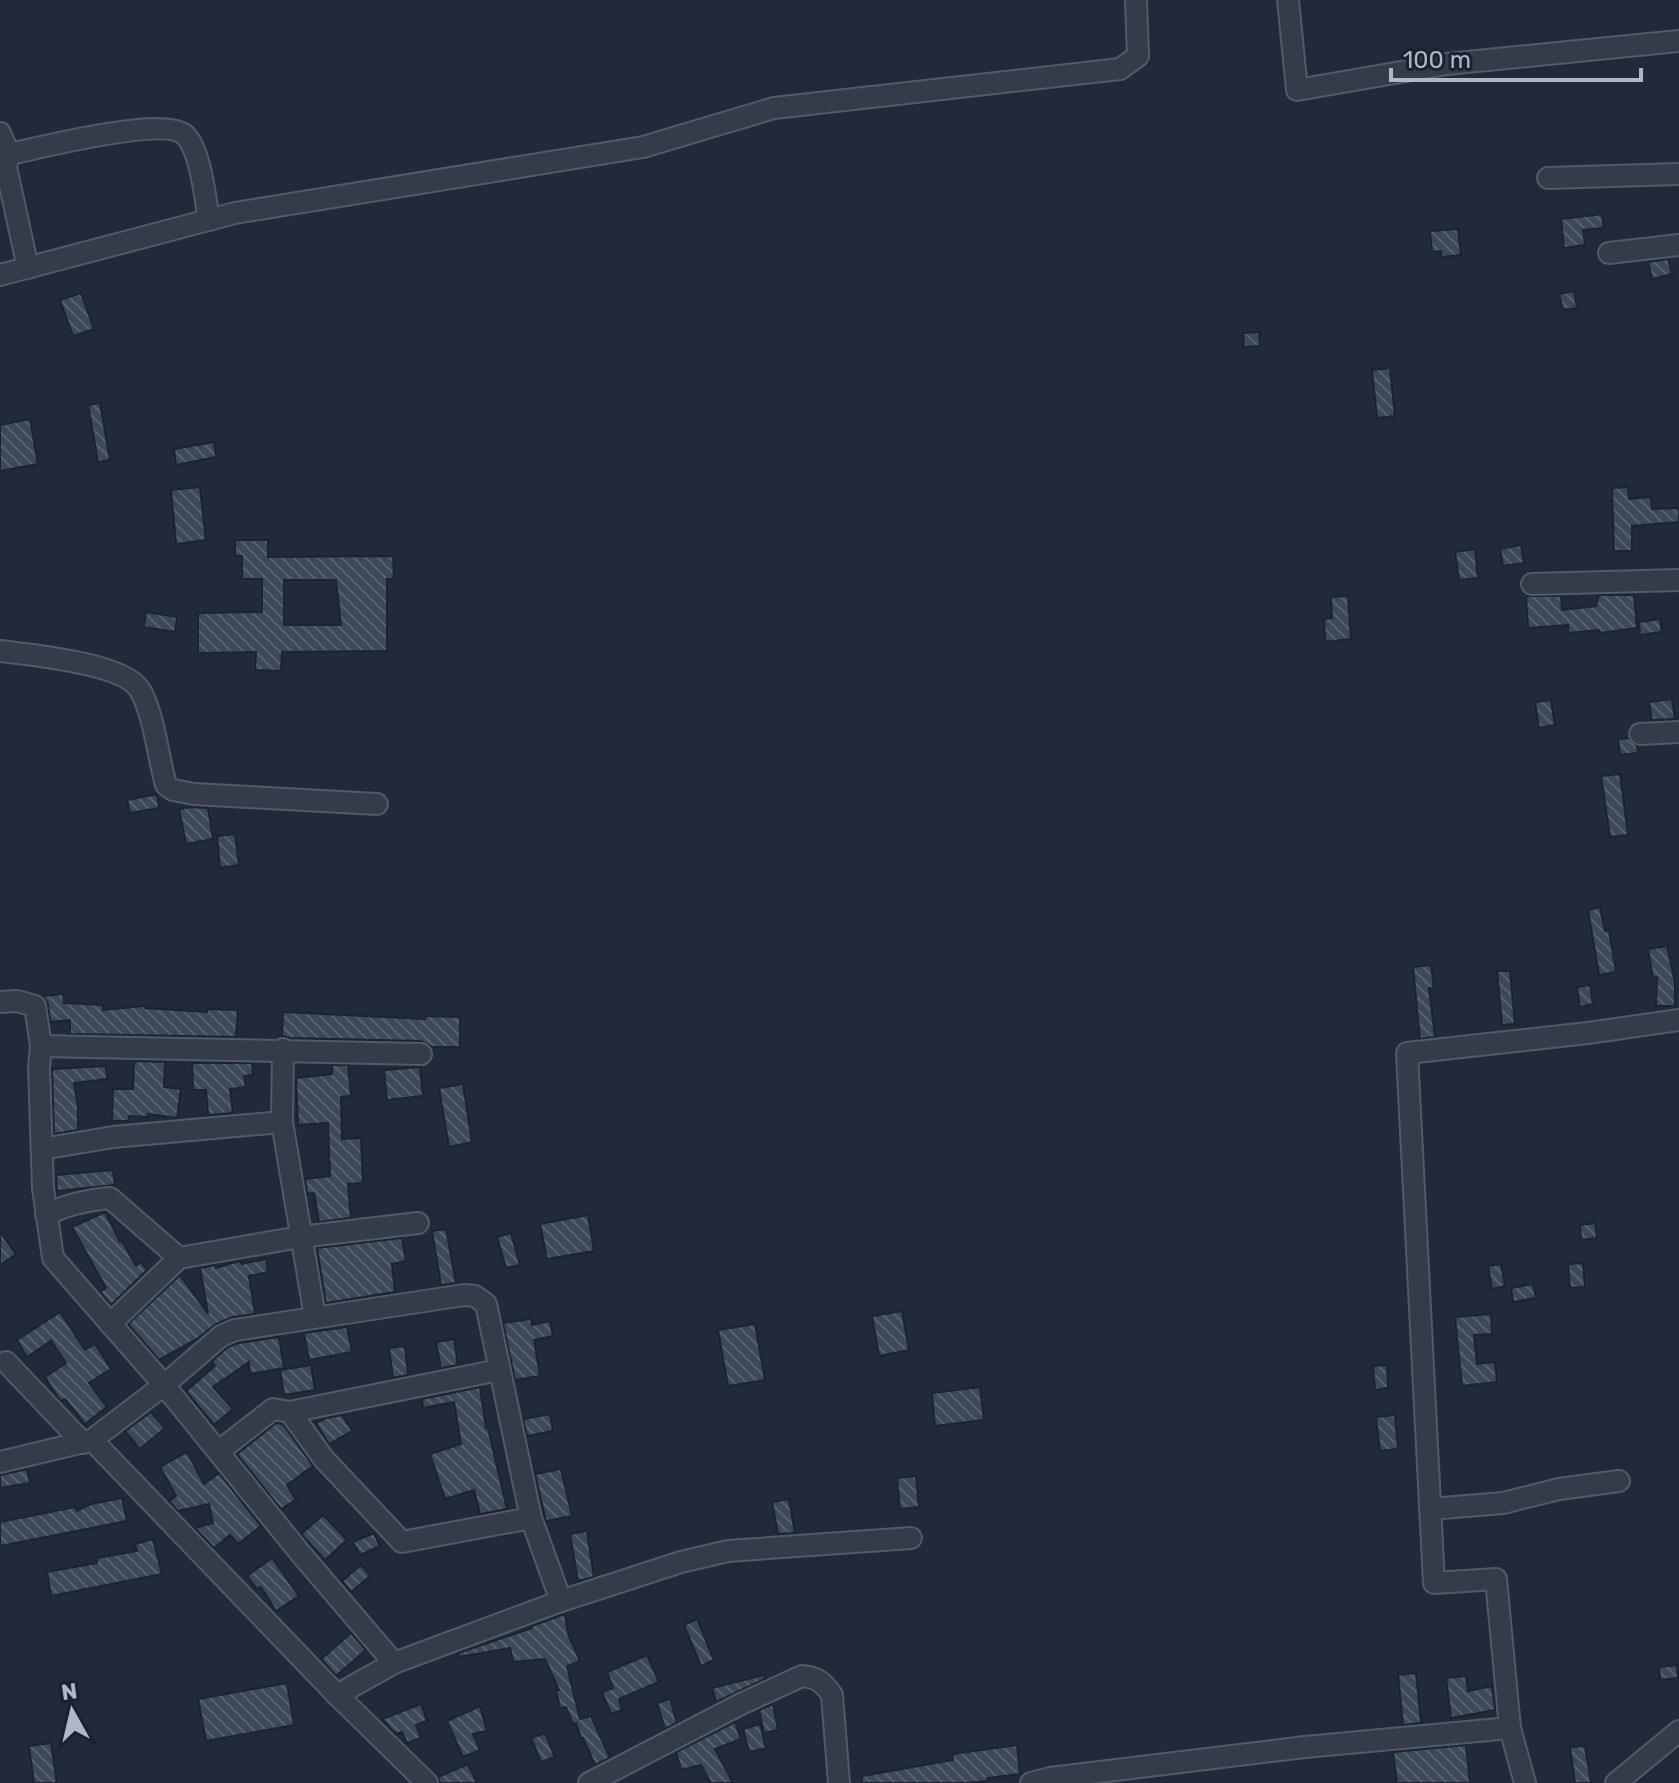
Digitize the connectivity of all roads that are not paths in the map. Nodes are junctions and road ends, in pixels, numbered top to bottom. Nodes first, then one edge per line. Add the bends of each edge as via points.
1 (1136, 0) edge
2 (1288, 0) edge
3 (1679, 41) edge
4 (0, 133) edge
5 (9, 154) junction
6 (1679, 174) edge
7 (1548, 178) dead end
8 (209, 220) junction
9 (1679, 245) edge
10 (1609, 253) dead end
11 (28, 268) junction
12 (0, 275) edge
13 (1679, 580) edge
14 (1532, 584) dead end
15 (0, 651) edge
16 (1679, 732) edge
17 (1640, 734) dead end
18 (377, 804) dead end
19 (0, 1002) edge
20 (1679, 1020) edge
21 (41, 1046) junction
22 (283, 1049) junction
23 (421, 1054) dead end
24 (282, 1122) junction
25 (42, 1149) junction
26 (46, 1215) junction
27 (418, 1223) dead end
28 (300, 1237) junction
29 (179, 1258) junction
30 (315, 1317) junction
31 (110, 1324) junction
32 (6, 1362) dead end
33 (499, 1370) junction
34 (164, 1385) junction
35 (290, 1412) junction
36 (87, 1441) junction
37 (219, 1451) junction
38 (0, 1462) edge
39 (1619, 1481) dead end
40 (1430, 1509) junction
41 (531, 1518) junction
42 (911, 1538) dead end
43 (561, 1601) junction
44 (394, 1663) junction
45 (337, 1695) junction
46 (1510, 1728) junction
47 (1678, 1732) edge
48 (427, 1783) edge
49 (589, 1783) edge
50 (839, 1783) edge
51 (1031, 1783) edge
52 (1525, 1783) edge
53 (1616, 1783) edge

1 - 8 street via 1138,56 1120,69 774,108 643,147
2 - 3 street via 1297,90 1447,64
4 - 5 street
5 - 8 street via 143,128 172,129 185,134 195,152
5 - 11 street via 6,167
6 - 7 street
8 - 11 street
9 - 10 street
11 - 12 street
13 - 14 street
15 - 18 street via 102,668 139,688 166,785 173,790
16 - 17 street
19 - 21 street via 35,1006
20 - 40 street via 1407,1053
21 - 22 street
21 - 25 street
22 - 23 street
22 - 24 street
24 - 25 street
24 - 28 street
25 - 26 street
26 - 29 street via 86,1200 110,1198
26 - 31 street via 53,1258
27 - 28 street
28 - 29 street
28 - 30 street
29 - 31 street
30 - 33 street via 475,1296 486,1304
30 - 34 street via 221,1336
31 - 34 street
32 - 36 street
33 - 35 street
33 - 41 street
34 - 36 street
34 - 37 street
35 - 37 street via 273,1409
35 - 41 street via 324,1459 402,1542
36 - 38 street
36 - 45 street
37 - 44 street
39 - 40 street via 1503,1503
40 - 46 street via 1434,1583 1496,1579
41 - 43 street
42 - 43 street via 728,1551
43 - 44 street
44 - 45 street
45 - 48 street
46 - 51 street via 1305,1747
46 - 52 street
47 - 53 street
49 - 50 street via 802,1676 825,1684 832,1695

